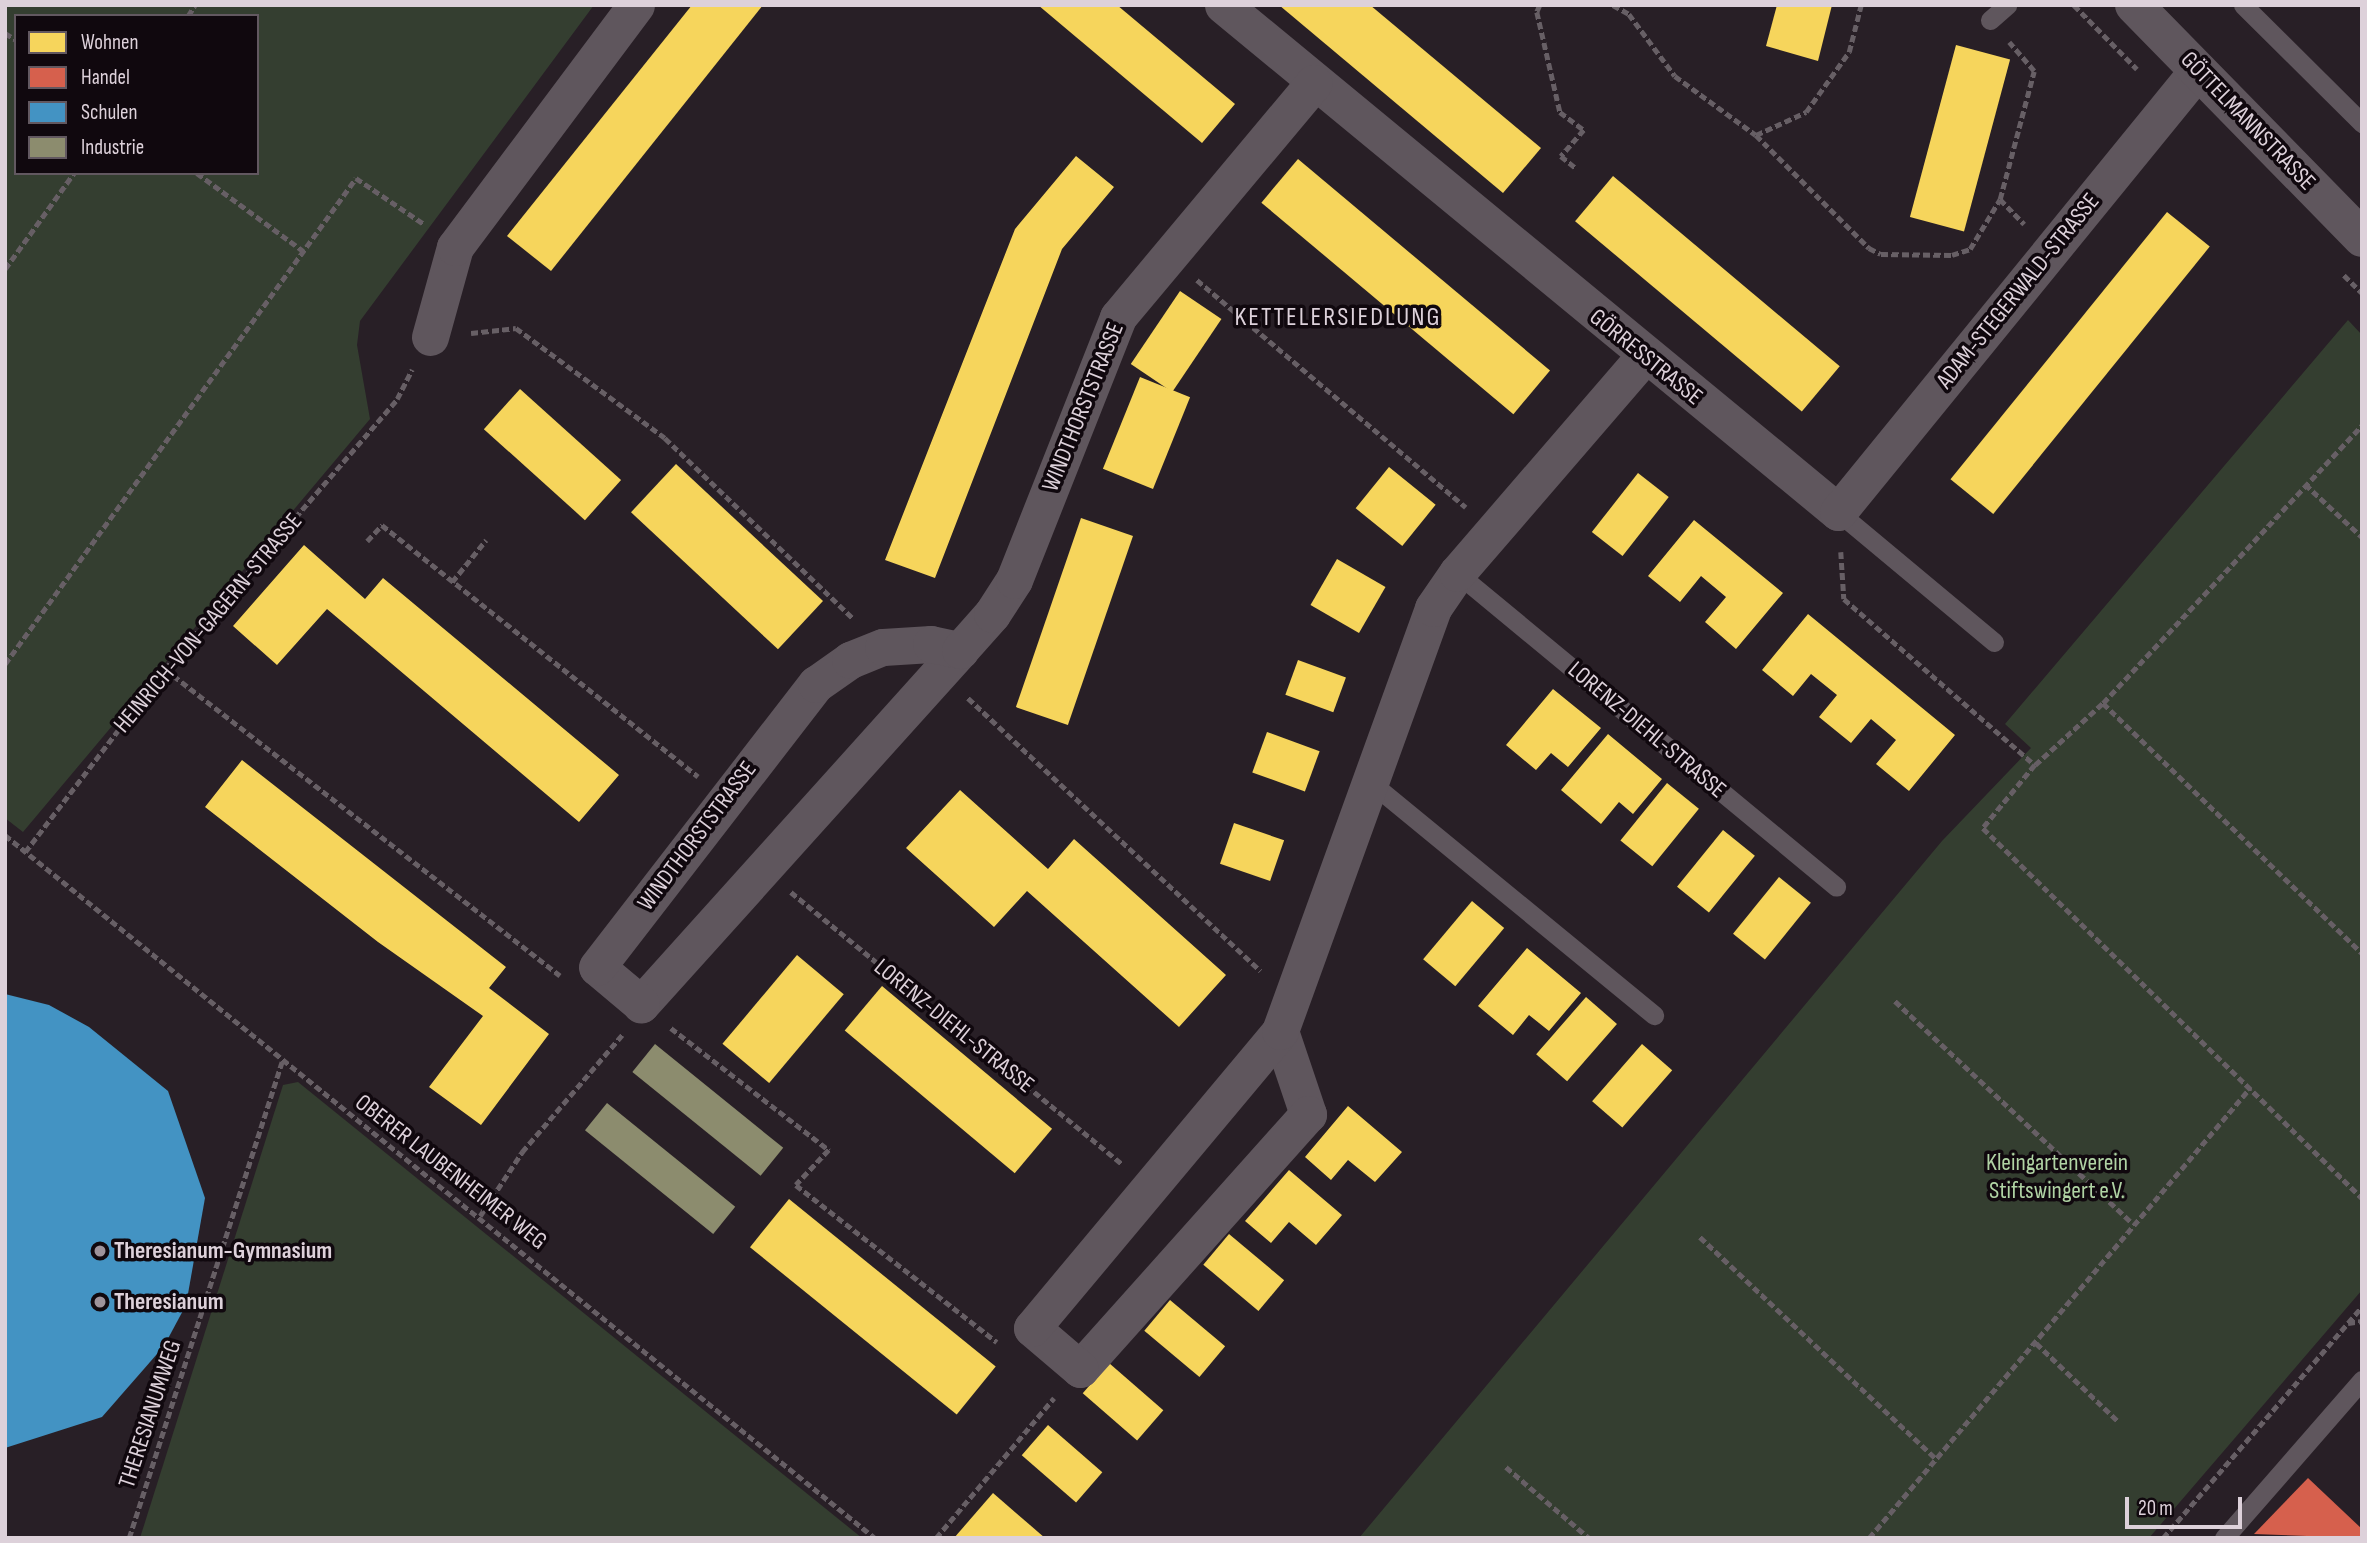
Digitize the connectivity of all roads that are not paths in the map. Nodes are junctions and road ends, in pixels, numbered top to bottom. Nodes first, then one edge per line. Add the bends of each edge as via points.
1 (636, 5) edge
2 (1223, 5) edge
3 (2007, 5) edge
4 (2134, 5) edge
5 (2243, 5) edge
6 (1990, 20) road end
7 (2198, 70) junction
8 (1314, 83) junction
9 (2362, 123) edge
10 (2362, 238) edge
11 (430, 337) road end
12 (1644, 356) junction
13 (1838, 512) junction
14 (1457, 573) junction
15 (1994, 642) dead end
16 (949, 661) junction
17 (1369, 781) junction
18 (1836, 887) dead end
19 (1286, 1015) junction
20 (1654, 1015) dead end
21 (2362, 1380) edge
22 (2224, 1538) edge

1 - 11 street via 455,247
2 - 8 street, GÖRRESSTRASSE
3 - 6 lane
4 - 7 street, GÖTTELMANNSTRASSE
5 - 9 lane
7 - 10 street, GÖTTELMANNSTRASSE
7 - 13 street, ADAM-STEGERWALD-STRASSE
8 - 12 street, GÖRRESSTRASSE
8 - 16 street, WINDTHORSTSTRASSE via 1118,317 1014,580
12 - 13 street, GÖRRESSTRASSE
12 - 14 street
13 - 15 lane
14 - 17 street via 1433,608
14 - 18 lane, LORENZ-DIEHL-STRASSE
16 - 16 street, WINDTHORSTSTRASSE via 931,644 883,647 850,660 816,684 597,967 641,1004
17 - 19 street
17 - 20 lane
19 - 19 street via 1308,1114 1080,1369 1032,1328
21 - 22 lane

